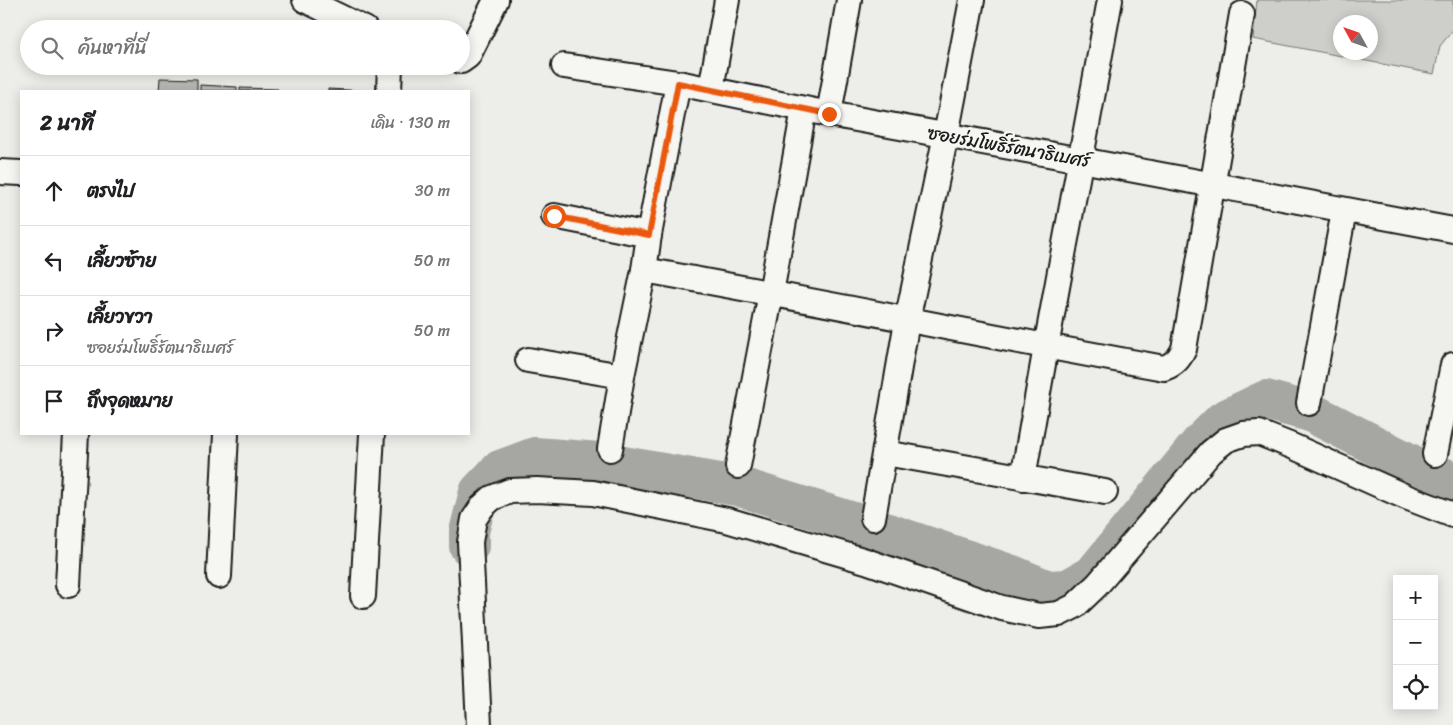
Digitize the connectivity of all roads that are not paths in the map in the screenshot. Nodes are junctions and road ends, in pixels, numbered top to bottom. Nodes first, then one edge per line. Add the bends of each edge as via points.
1 (305, 0) edge
2 (496, 0) edge
3 (727, 0) edge
4 (850, 0) edge
5 (972, 0) edge
6 (1110, 0) edge
7 (1242, 14) dead end
8 (346, 20) edge
9 (470, 52) edge
10 (564, 66) dead end
11 (390, 75) edge
12 (678, 83) junction
13 (711, 89) junction
14 (389, 90) edge
15 (804, 109) junction
16 (829, 114) junction
17 (946, 135) junction
18 (1080, 160) junction
19 (0, 172) edge
20 (20, 173) edge
21 (1213, 185) junction
22 (1344, 210) junction
23 (554, 216) dead end
24 (1453, 230) edge
25 (649, 235) junction
26 (644, 270) junction
27 (771, 293) junction
28 (907, 321) junction
29 (1046, 347) junction
30 (528, 360) dead end
31 (1453, 365) edge
32 (622, 376) junction
33 (1309, 403) dead end
34 (76, 435) edge
35 (226, 435) edge
36 (372, 435) edge
37 (610, 448) dead end
38 (885, 453) junction
39 (1435, 454) dead end
40 (738, 466) dead end
41 (1023, 478) junction
42 (1105, 492) dead end
43 (1453, 514) edge
44 (873, 518) dead end
45 (219, 576) dead end
46 (68, 585) dead end
47 (363, 596) dead end
48 (479, 725) edge

1 - 8 street
2 - 9 street
3 - 13 street
4 - 16 street
5 - 17 street
6 - 18 street
7 - 21 street
10 - 12 street, ซอยร่มโพธิ์รัตนาธิเบศร์
11 - 14 street
12 - 13 street, ซอยร่มโพธิ์รัตนาธิเบศร์
12 - 25 street
13 - 15 street, ซอยร่มโพธิ์รัตนาธิเบศร์
15 - 16 street, ซอยร่มโพธิ์รัตนาธิเบศร์
15 - 27 street
16 - 17 street, ซอยร่มโพธิ์รัตนาธิเบศร์
17 - 18 street, ซอยร่มโพธิ์รัตนาธิเบศร์
17 - 28 street
18 - 21 street, ซอยร่มโพธิ์รัตนาธิเบศร์
18 - 29 street
19 - 20 street
21 - 22 street, ซอยร่มโพธิ์รัตนาธิเบศร์
21 - 29 street via 1184,349 1173,365 1164,368
22 - 24 street, ซอยร่มโพธิ์รัตนาธิเบศร์
22 - 33 street
23 - 25 street
25 - 26 street
26 - 27 street
26 - 32 street
27 - 28 street
27 - 40 street
28 - 29 street
28 - 38 street
29 - 41 street
30 - 32 street
31 - 39 street
32 - 37 street
34 - 46 street
35 - 45 street
36 - 47 street
38 - 41 street
38 - 44 street
41 - 42 street
43 - 48 street via 1259,433 1244,434 1226,440 1211,452 1097,585 1075,606 1059,614 1039,616 1002,608 866,561 727,520 593,493 510,491 492,498 482,507 474,519 470,542

